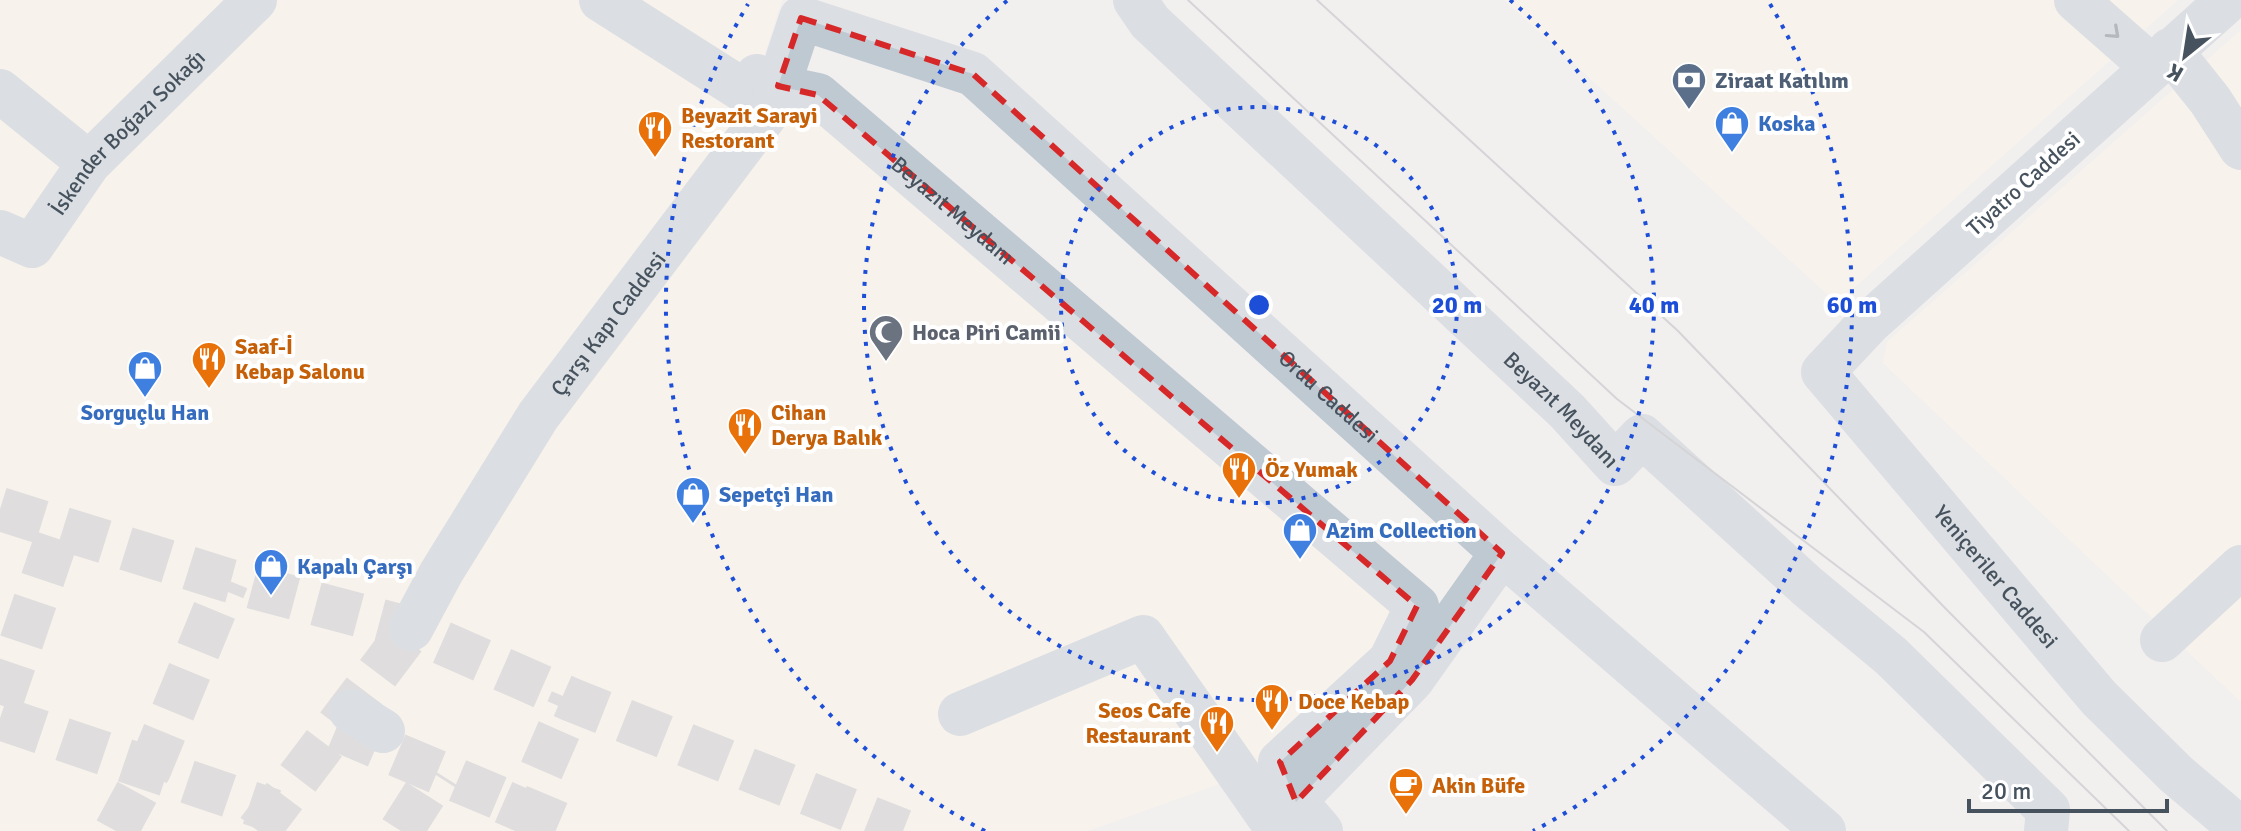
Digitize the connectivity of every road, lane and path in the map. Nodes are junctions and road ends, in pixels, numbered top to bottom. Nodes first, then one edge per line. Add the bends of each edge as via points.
1 (255, 0) edge
2 (601, 0) edge
3 (1135, 0) edge
4 (2076, 0) edge
5 (2228, 0) edge
6 (792, 9) edge
7 (2161, 58) junction
8 (0, 91) edge
9 (774, 97) junction
10 (2241, 148) edge
11 (89, 163) junction
12 (0, 232) edge
13 (1823, 372) joint
14 (1502, 553) junction
15 (2241, 567) edge
16 (411, 629) tunnel mouth
17 (2162, 640) dead end
18 (960, 714) dead end
19 (1289, 822) edge
20 (2241, 829) edge
21 (1824, 831) edge
22 (2046, 831) edge

1 - 11 street, İskender Boğazı Sokağı
2 - 9 street
3 - 22 street, Beyazıt Meydanı via 1150,22 1567,411 1615,464 1642,436 1891,656 2048,810
4 -> 7 street
5 - 7 street, Tiyatro Caddesi
6 - 9 street via 755,82
6 - 14 street, Ordu Caddesi via 973,74
7 - 10 street via 2210,100
7 - 13 street, Tiyatro Caddesi via 1869,323
8 - 11 street
9 - 16 street, Çarşı Kapı Caddesi via 538,416
9 - 19 street, Beyazıt Meydanı via 818,95 1417,606 1390,661 1280,762
11 - 12 street, İskender Boğazı Sokağı via 32,246
13 - 20 street, Yeniçeriler Caddesi via 2099,698
14 - 19 street via 1412,680
14 - 21 street, Ordu Caddesi
15 - 17 street
18 - 19 street via 1143,637

